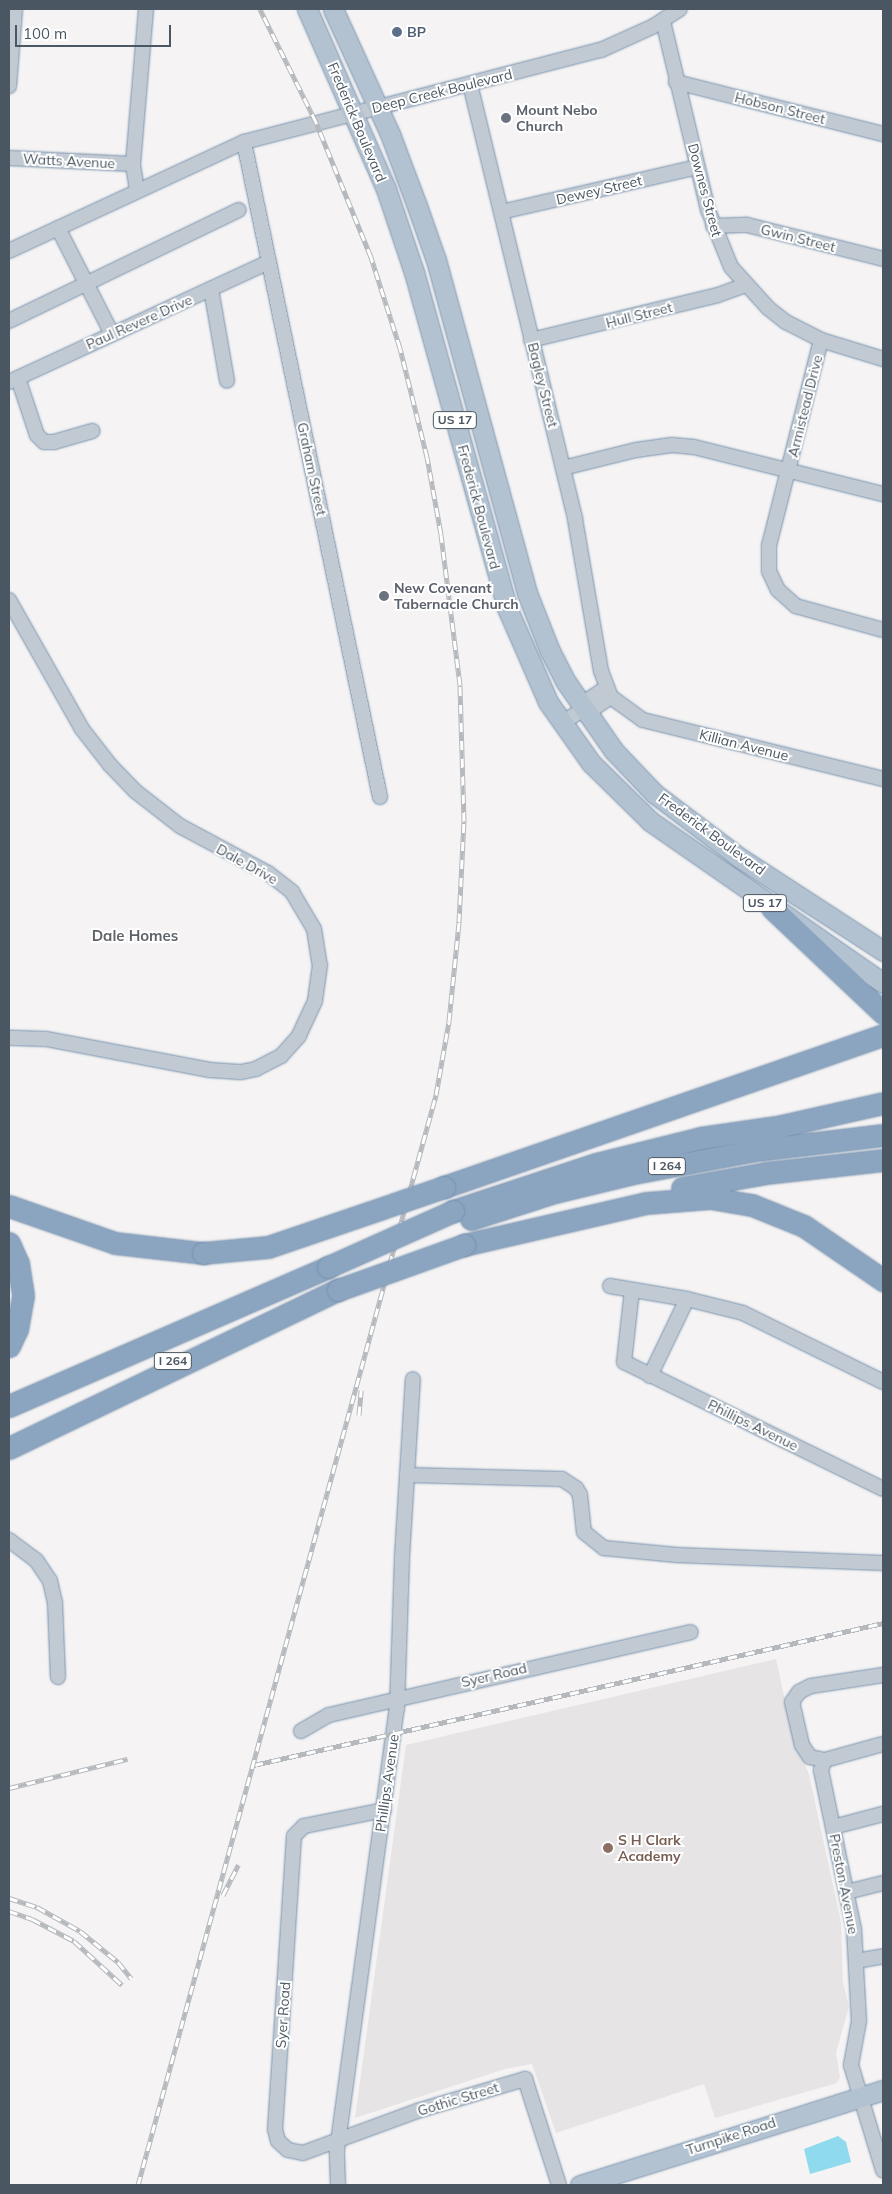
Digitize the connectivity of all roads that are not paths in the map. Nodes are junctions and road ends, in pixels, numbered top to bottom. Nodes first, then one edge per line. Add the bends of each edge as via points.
1 (15, 9) edge
2 (146, 9) edge
3 (307, 9) edge
4 (333, 9) edge
5 (680, 9) edge
6 (663, 21) junction
7 (676, 82) junction
8 (470, 84) junction
9 (9, 86) edge
10 (378, 106) junction
11 (354, 112) junction
12 (883, 134) edge
13 (244, 142) junction
14 (9, 158) edge
15 (133, 164) junction
16 (697, 167) junction
17 (137, 190) junction
18 (239, 210) dead end
19 (501, 212) junction
20 (713, 226) junction
21 (58, 228) junction
22 (9, 251) edge
23 (883, 259) edge
24 (269, 262) junction
25 (86, 284) junction
26 (745, 285) junction
27 (211, 289) junction
28 (9, 321) edge
29 (112, 334) junction
30 (532, 340) junction
31 (821, 340) junction
32 (883, 359) edge
33 (13, 380) edge
34 (227, 381) dead end
35 (92, 431) dead end
36 (563, 468) junction
37 (788, 471) junction
38 (883, 494) edge
39 (9, 600) edge
40 (883, 630) edge
41 (609, 692) junction
42 (583, 709) junction
43 (562, 724) junction
44 (883, 779) edge
45 (380, 797) dead end
46 (772, 908) junction
47 (883, 951) edge
48 (883, 983) edge
49 (883, 1013) edge
50 (883, 1035) edge
51 (9, 1038) edge
52 (883, 1090) edge
53 (883, 1103) edge
54 (860, 1109) junction
55 (883, 1136) edge
56 (883, 1160) edge
57 (9, 1206) edge
58 (455, 1217) junction
59 (9, 1243) edge
60 (464, 1245) junction
61 (883, 1280) edge
62 (610, 1286) dead end
63 (338, 1290) junction
64 (632, 1290) junction
65 (687, 1299) junction
66 (9, 1346) edge
67 (650, 1376) junction
68 (414, 1379) dead end
69 (883, 1382) edge
70 (9, 1406) edge
71 (9, 1432) edge
72 (9, 1448) edge
73 (407, 1476) junction
74 (883, 1489) edge
75 (9, 1540) edge
76 (883, 1564) edge
77 (692, 1632) dead end
78 (883, 1675) edge
79 (58, 1677) dead end
80 (398, 1699) junction
81 (301, 1731) dead end
82 (883, 1744) edge
83 (825, 1760) junction
84 (384, 1810) junction
85 (883, 1814) edge
86 (833, 1827) junction
87 (883, 1883) edge
88 (847, 1892) junction
89 (883, 1956) edge
90 (856, 1961) junction
91 (883, 2090) edge
92 (859, 2096) junction
93 (338, 2140) junction
94 (286, 2150) joint
95 (883, 2170) edge
96 (338, 2185) edge
97 (559, 2185) edge
98 (580, 2185) edge

1 - 9 street
2 - 15 street
3 - 11 main road, Frederick Boulevard / US 17
4 - 10 main road, Frederick Boulevard / US 17
5 - 6 street, Deep Creek Boulevard
6 - 7 street, Downes Street
6 - 8 street, Deep Creek Boulevard via 602,50
7 - 12 street, Hobson Street
7 - 16 street, Downes Street
8 - 10 street, Deep Creek Boulevard
8 - 19 street, Bagley Street
10 - 11 street, Deep Creek Boulevard
10 - 42 main road, Frederick Boulevard / US 17 via 436,260 527,593 550,651
11 - 13 street, Deep Creek Boulevard
11 - 43 main road, Frederick Boulevard / US 17 via 386,189 414,272 507,608 536,680
13 - 17 street, Deep Creek Boulevard
13 - 24 street, Graham Street
14 - 15 street, Watts Avenue
15 - 17 street, Watts Avenue
16 - 19 street, Dewey Street
16 - 20 street, Downes Street
17 - 21 street, Deep Creek Boulevard
18 - 25 street
19 - 30 street, Bagley Street
20 - 23 street, Gwin Street via 747,226
20 - 26 street, Downes Street via 731,267
21 - 22 street, Deep Creek Boulevard
21 - 25 street
24 - 27 street, Paul Revere Drive
24 - 45 street, Graham Street
25 - 28 street
25 - 29 street
26 - 30 street, Hull Street via 718,295
26 - 31 street, Downes Street via 786,322
27 - 29 street, Paul Revere Drive
27 - 34 street
29 - 33 street, Paul Revere Drive
30 - 36 street, Bagley Street
31 - 32 street, Downes Street
31 - 37 street, Armistead Drive
33 - 35 street via 37,435 44,442
36 - 37 street, Armistead Drive via 645,448 672,446 694,447
36 - 41 street, Bagley Street via 585,562
37 - 38 street
37 - 40 street, Armistead Drive via 769,546 768,558 774,582 786,599 806,611
39 - 51 street, Dale Drive via 82,729 110,765 135,791 180,826 268,873 292,892 314,929 320,965 315,1001 299,1036 281,1056 256,1069 240,1072 210,1070 46,1039
41 - 42 street via 590,711
41 - 44 street, Killian Avenue via 643,720
42 - 43 street
42 - 47 main road, Frederick Boulevard / US 17 via 614,751 664,801 740,858
43 - 46 main road, Frederick Boulevard / US 17 via 591,763 650,822
46 - 48 main road, Frederick Boulevard / US 17
46 - 49 highway
50 - 57 highway, bridge via 268,1247 203,1253 114,1243
52 - 54 highway
53 - 54 highway
54 - 58 highway via 700,1138 615,1160 527,1184
55 - 58 highway, I 264 via 757,1150 634,1173
56 - 60 highway, I 264 via 766,1173 631,1198
58 - 70 highway, I 264, bridge via 328,1267
59 - 66 highway via 18,1263 23,1296 18,1329
60 - 61 highway via 646,1203 710,1198 752,1205 804,1226
60 - 63 highway, I 264, bridge
62 - 64 street
63 - 71 highway, I 264
63 - 72 highway
64 - 65 street
64 - 67 street, Phillips Avenue via 624,1362
65 - 67 street
65 - 69 street via 743,1313 770,1324
67 - 74 street, Phillips Avenue
68 - 73 street, Phillips Avenue
73 - 76 street via 562,1479 580,1495 584,1532 604,1548 677,1556
73 - 80 street, Phillips Avenue
75 - 79 street via 36,1560 50,1581 55,1603
77 - 80 street, Syer Road
78 - 83 street via 811,1686 799,1692 792,1702 802,1744 810,1757
80 - 81 street, Syer Road via 330,1715
80 - 84 street, Phillips Avenue
82 - 83 street
83 - 86 street, Preston Avenue via 821,1770
84 - 93 street, Phillips Avenue
84 - 94 street, Syer Road via 308,1826 297,1830 292,1840 275,2129 278,2141
85 - 86 street
86 - 88 street, Preston Avenue
87 - 88 street
88 - 90 street, Preston Avenue
89 - 90 street
90 - 92 street, Preston Avenue via 859,2021 851,2054
91 - 92 main road, Turnpike Road
92 - 95 street, Preston Avenue
92 - 98 main road, Turnpike Road
93 - 94 street, Gothic Street via 302,2153
93 - 96 street, Phillips Avenue
93 - 97 street, Gothic Street via 525,2079

